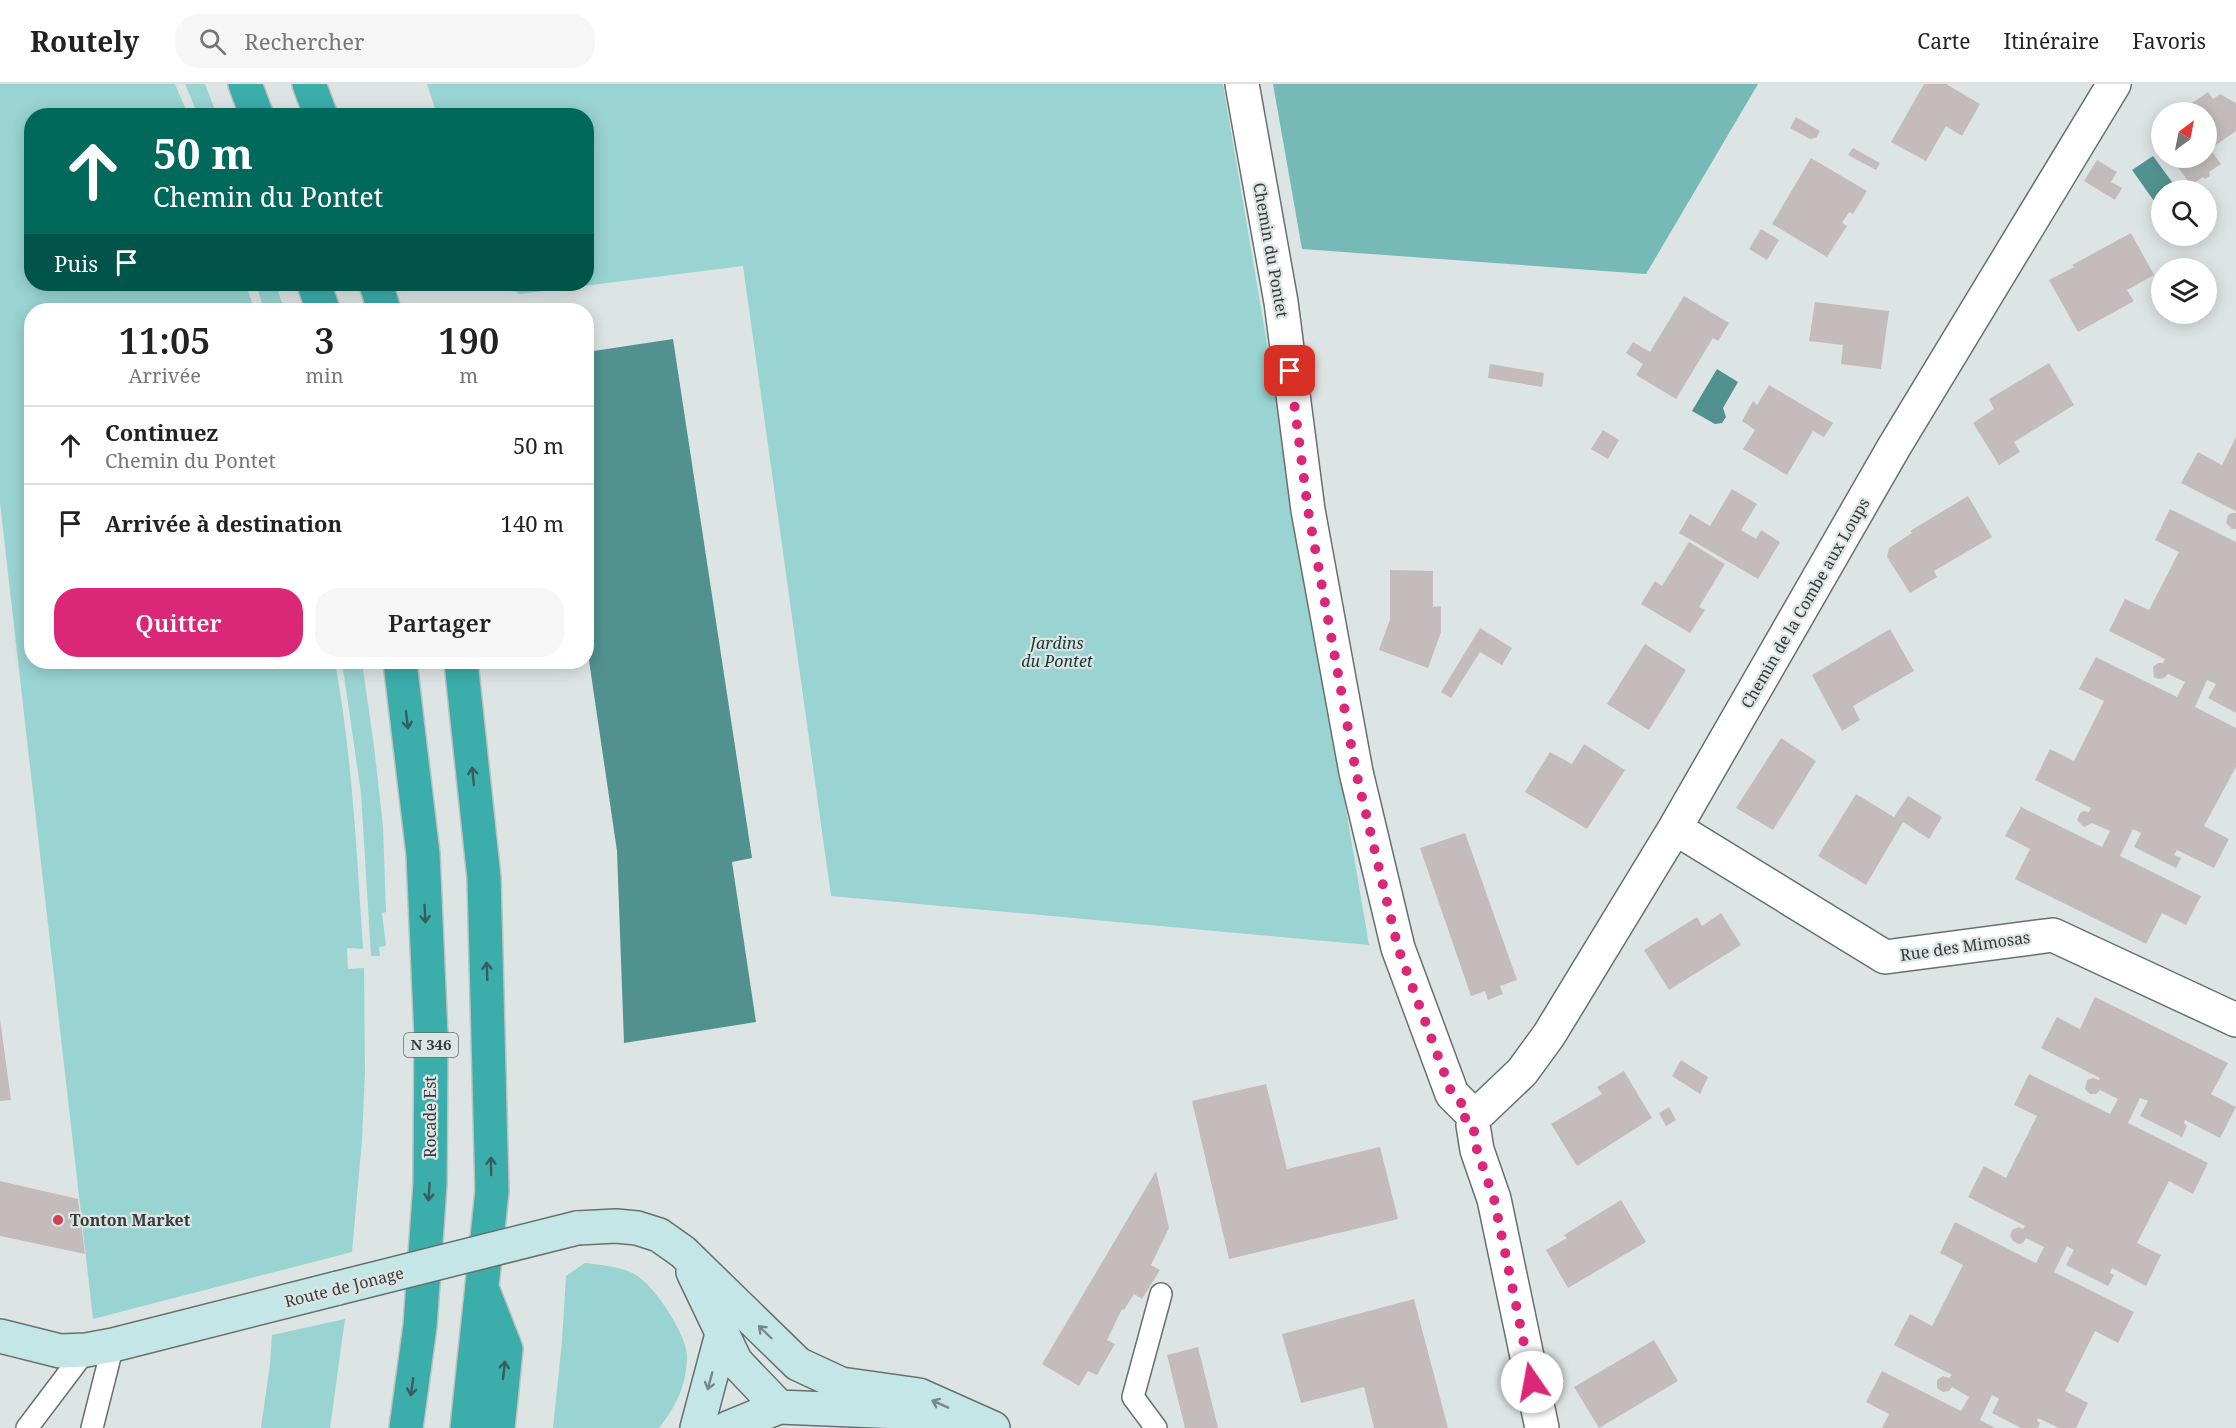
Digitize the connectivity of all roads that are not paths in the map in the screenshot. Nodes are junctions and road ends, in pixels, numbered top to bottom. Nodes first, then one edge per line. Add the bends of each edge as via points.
1 (245, 84) edge
2 (309, 84) edge
3 (1242, 84) edge
4 (2114, 84) edge
5 (254, 108) edge
6 (318, 108) edge
7 (401, 669) edge
8 (462, 669) edge
9 (1675, 828) junction
10 (2236, 1020) edge
11 (1474, 1115) junction
12 (683, 1252) junction
13 (481, 1286) junction
14 (1161, 1294) dead end
15 (722, 1334) junction
16 (0, 1336) edge
17 (99, 1348) junction
18 (779, 1407) junction
19 (27, 1428) edge
20 (92, 1428) edge
21 (406, 1428) edge
22 (467, 1428) edge
23 (498, 1428) edge
24 (697, 1428) edge
25 (728, 1428) edge
26 (938, 1428) edge
27 (993, 1428) edge
28 (1156, 1428) edge
29 (1542, 1428) edge

1 - 5 highway
2 - 6 highway
3 - 11 street, Chemin du Pontet via 1281,302 1308,510 1356,772 1398,948 1452,1094
4 - 9 street, Chemin de la Combe aux Loups via 1894,447
7 -> 21 highway, Rocade Est / N 346 via 423,854 431,1036 428,1207 420,1326
13 -> 8 highway via 492,1191 484,878
9 - 10 street, Rue des Mimosas via 1885,957 2053,935
9 - 11 street, Chemin de la Combe aux Loups via 1549,1035 1522,1072
11 - 29 street via 1477,1150 1494,1199
12 - 15 main road, Route de Jonage
12 - 17 main road, Route de Jonage, bridge via 659,1235 637,1228 577,1228
27 -> 12 main road, Route de Jonage via 919,1395 841,1384 798,1364
13 - 22 highway
23 -> 13 highway via 506,1349
14 - 28 lane via 1133,1397
15 - 18 main road, Route de Jonage via 736,1362
15 -> 24 main road
16 - 17 main road, Route de Jonage via 60,1351
17 - 19 lane
17 - 20 lane
18 - 25 main road
18 - 26 main road via 901,1412

